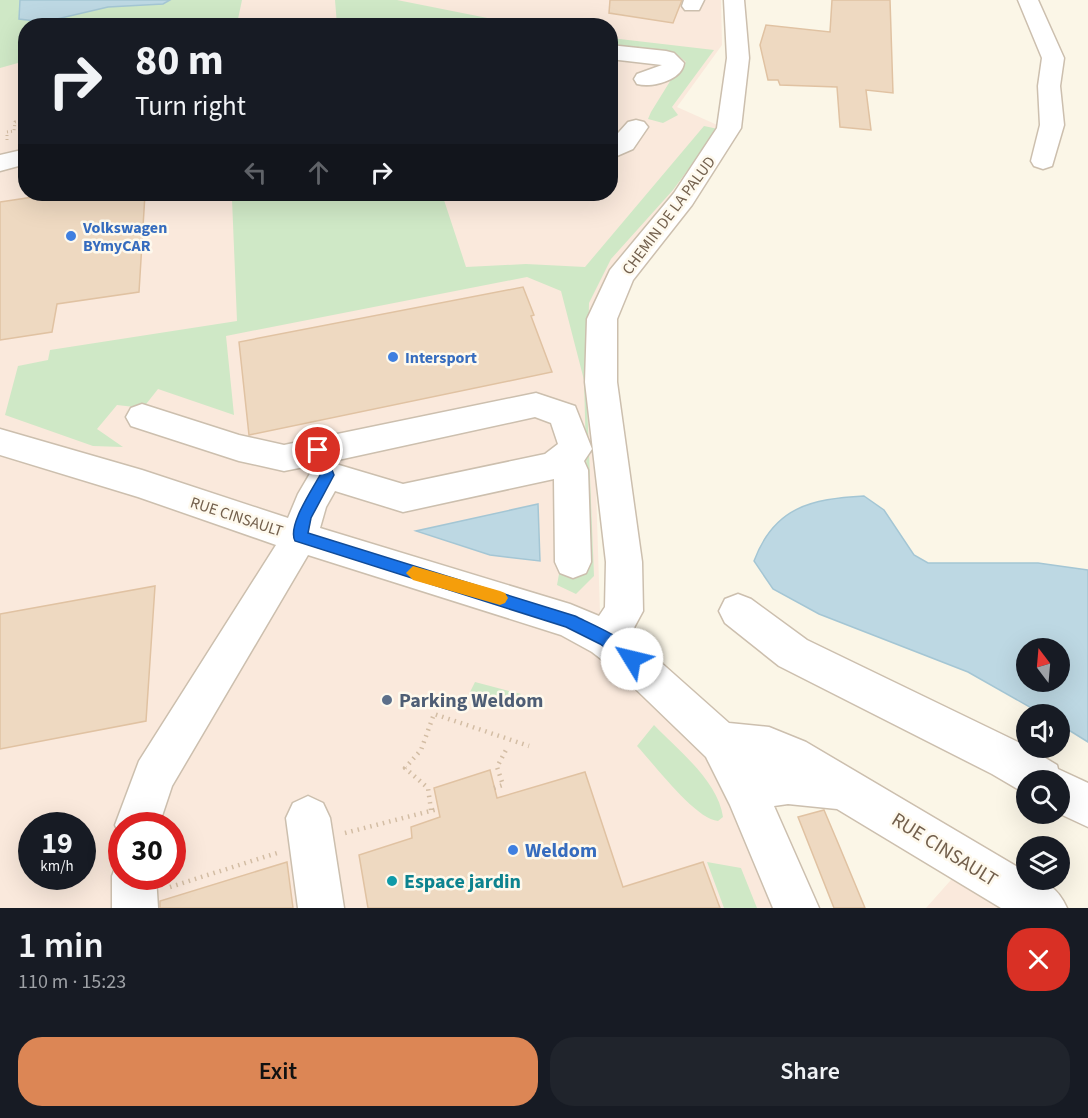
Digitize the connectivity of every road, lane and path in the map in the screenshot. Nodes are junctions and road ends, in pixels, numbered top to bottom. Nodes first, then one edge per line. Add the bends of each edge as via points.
1 (734, 0) edge
2 (1028, 0) edge
3 (618, 53) edge
4 (645, 79) dead end
5 (18, 121) edge
6 (636, 128) dead end
7 (618, 147) edge
8 (11, 155) edge
9 (1043, 161) dead end
10 (142, 417) dead end
11 (0, 442) edge
12 (565, 457) junction
13 (322, 463) junction
14 (300, 537) junction
15 (573, 562) dead end
16 (738, 611) dead end
17 (605, 639) junction
18 (720, 743) junction
19 (529, 746) dead end
20 (506, 750) dead end
21 (1025, 770) edge
22 (494, 788) dead end
23 (846, 788) junction
24 (745, 790) junction
25 (1070, 796) edge
26 (1088, 806) edge
27 (431, 810) dead end
28 (142, 812) edge
29 (308, 818) dead end
30 (134, 890) edge
31 (135, 908) edge
32 (321, 908) edge
33 (796, 908) edge
34 (1044, 908) edge

1 - 17 street, CHEMIN DE LA PALUD via 738,58 729,128 683,199 620,277 602,319 601,382 624,562 624,611
2 - 9 street via 1053,58 1048,86 1052,125
3 - 4 street via 666,58 673,63 672,71
5 - 8 path via 14,131 7,132
6 - 7 street
10 - 13 street via 239,448
11 - 14 street, RUE CINSAULT
12 - 13 street via 554,466 403,498
12 - 13 street via 576,449 564,415 536,405
12 - 15 street via 571,470
13 - 14 street
14 - 17 street, RUE CINSAULT via 529,606
14 - 28 street via 154,776
16 - 21 street via 793,653
17 - 18 street, RUE CINSAULT via 632,659
18 - 23 street, RUE CINSAULT via 769,748
18 - 24 street
19 - 27 path via 434,714 421,750 405,768 428,788
20 - 22 path via 497,767 503,785
23 - 24 street, RUE CINSAULT via 788,783
23 - 34 street, RUE CINSAULT
24 - 33 street
25 - 26 street
29 - 32 street
30 - 31 street

